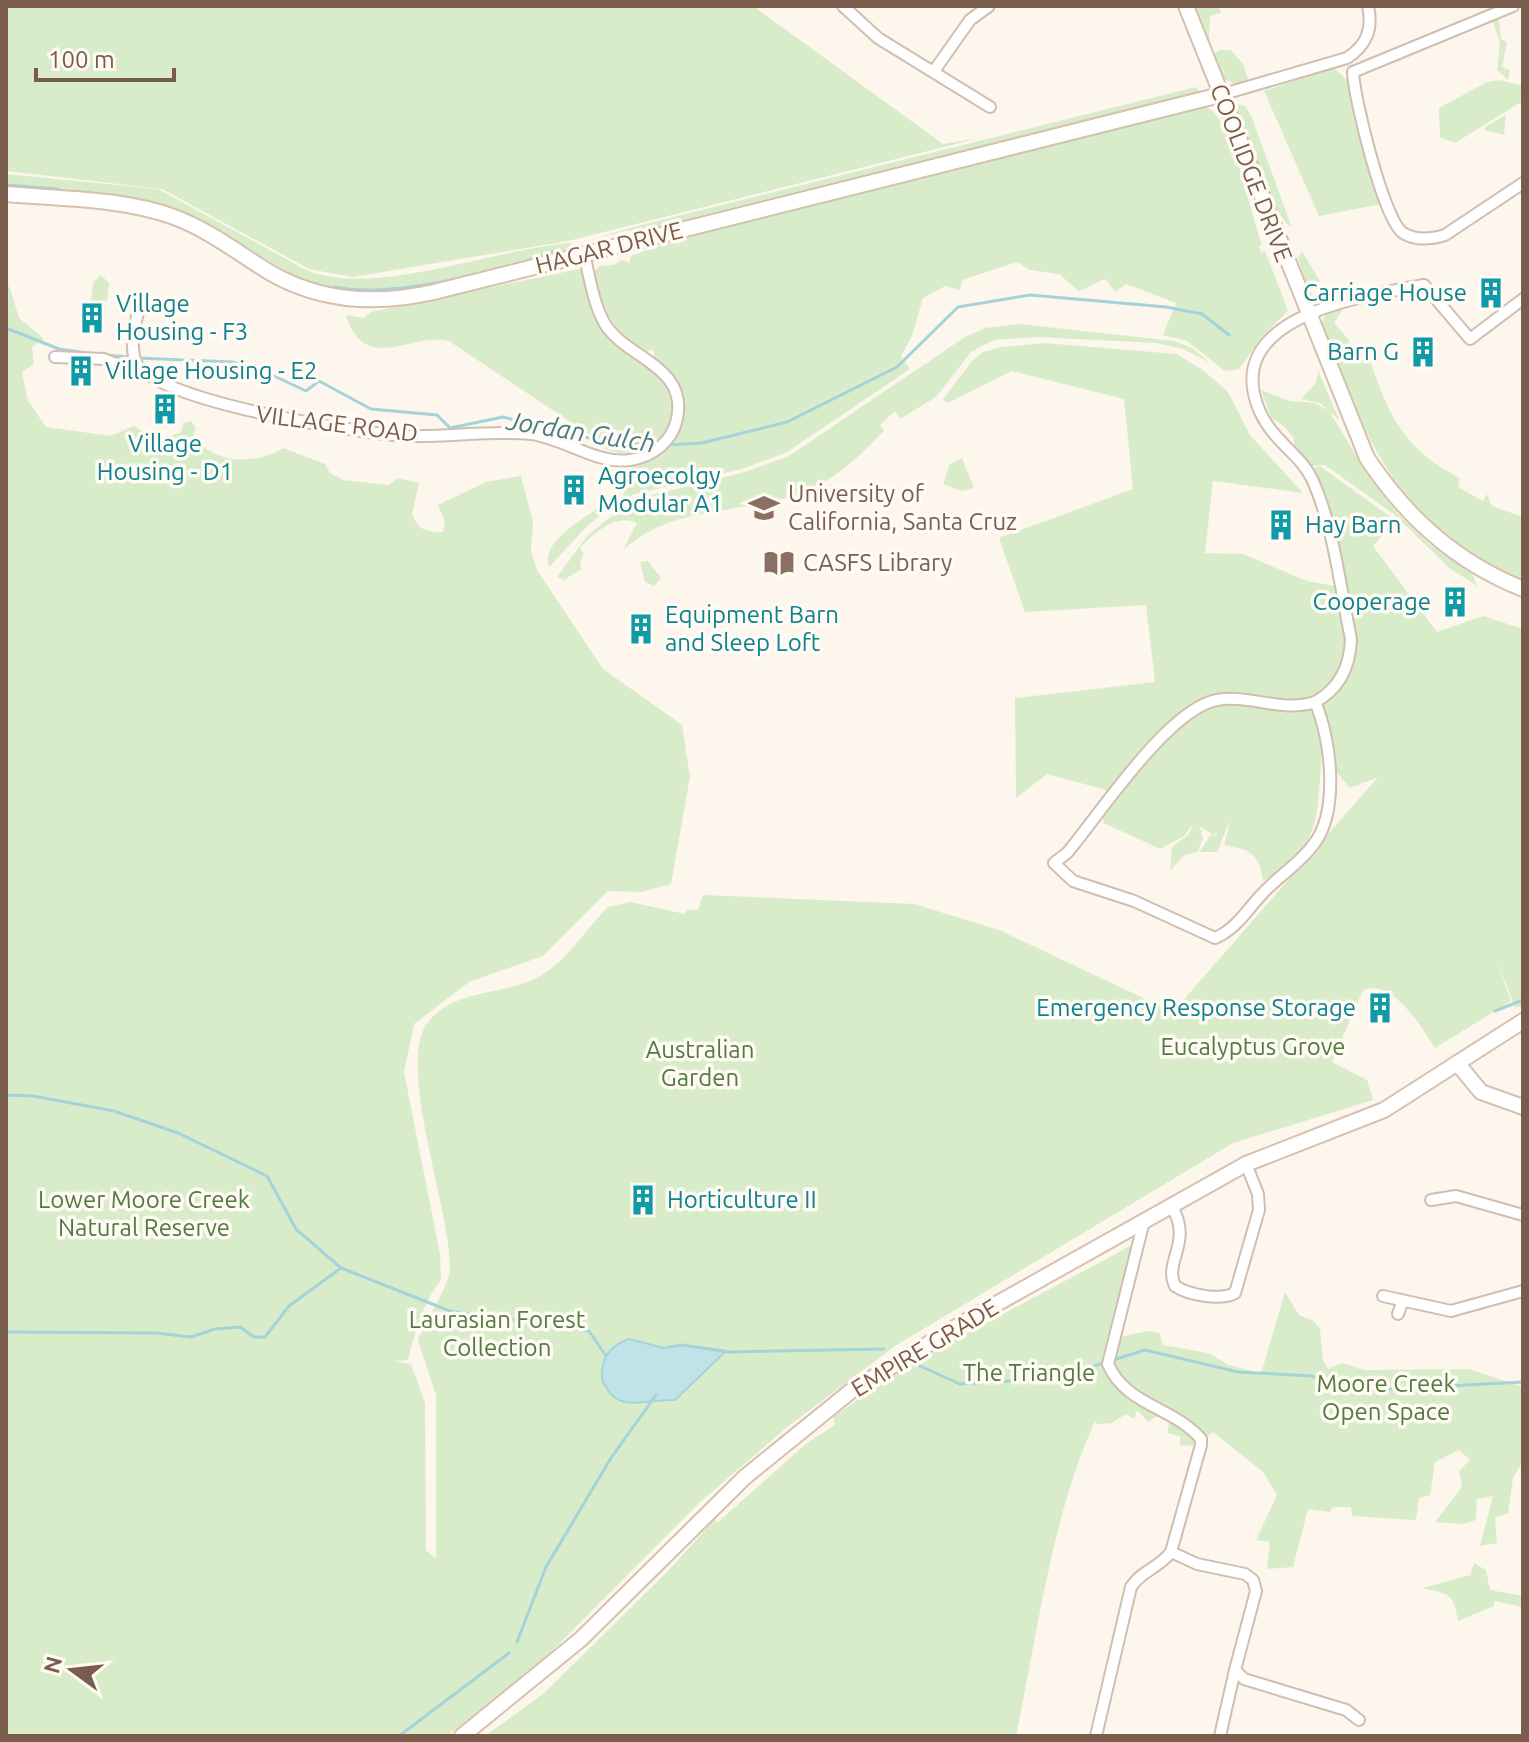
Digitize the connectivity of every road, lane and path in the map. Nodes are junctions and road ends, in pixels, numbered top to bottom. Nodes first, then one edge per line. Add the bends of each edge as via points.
1 (843, 6) edge
2 (989, 6) edge
3 (1186, 6) edge
4 (1368, 6) edge
5 (1513, 6) edge
6 (1335, 60) junction
7 (934, 71) junction
8 (1353, 72) junction
9 (1220, 95) junction
10 (990, 107) dead end
11 (1523, 183) edge
12 (6, 194) edge
13 (584, 254) junction
14 (1523, 299) edge
15 (141, 300) dead end
16 (1307, 314) junction
17 (55, 357) dead end
18 (135, 362) junction
19 (1523, 589) edge
20 (1315, 702) junction
21 (1523, 1021) edge
22 (1457, 1063) junction
23 (1523, 1107) edge
24 (1246, 1164) junction
25 (1431, 1200) dead end
26 (1171, 1205) junction
27 (1523, 1215) edge
28 (1144, 1221) junction
29 (1523, 1291) edge
30 (1383, 1296) dead end
31 (1402, 1303) junction
32 (1398, 1314) dead end
33 (1171, 1552) junction
34 (1235, 1670) junction
35 (1359, 1720) dead end
36 (462, 1736) edge
37 (1096, 1736) edge
38 (1220, 1736) edge

1 - 7 street via 878,38
2 - 7 street via 970,20
3 - 9 main road, COOLIDGE DRIVE
4 - 6 street via 1362,48
5 - 8 street
6 - 8 street
6 - 9 street
7 - 10 street
8 - 11 street via 1363,127 1391,219 1401,232 1431,239 1445,235
9 - 13 main road, HAGAR DRIVE
9 - 16 main road, COOLIDGE DRIVE
12 - 13 main road, HAGAR DRIVE via 155,211 200,229 284,280 353,299 409,298
13 - 18 street, VILLAGE ROAD via 605,323 614,336 660,367 677,398 677,418 666,442 634,460 609,460 535,435 407,436 245,412 188,395 144,373
14 - 16 street via 1470,339 1424,285 1339,301
15 - 18 street via 133,332
16 - 19 main road, COOLIDGE DRIVE via 1355,434 1394,496 1465,560
16 - 20 street via 1271,339 1256,361 1253,383 1271,432 1307,470 1319,497 1351,639 1343,675
17 - 18 street
20 - 20 street via 1331,753 1321,832 1229,933 1205,936 1152,908 1073,881 1054,863 1194,707 1225,699 1290,708
21 - 22 main road, EMPIRE GRADE
22 - 23 main road via 1481,1092
22 - 24 main road, EMPIRE GRADE via 1384,1110
24 - 26 main road, EMPIRE GRADE
24 - 26 street via 1260,1201 1235,1293 1223,1297 1175,1286 1172,1275 1182,1230
25 - 27 street via 1456,1196
26 - 28 main road, EMPIRE GRADE
28 - 33 street via 1107,1359 1130,1395 1185,1424 1201,1439
28 - 36 main road, EMPIRE GRADE via 851,1391 735,1486 581,1639
29 - 31 street via 1451,1311
30 - 31 street
31 - 32 street
33 - 34 street via 1253,1580 1256,1591
33 - 37 street via 1131,1587
34 - 35 street via 1253,1684 1346,1710
34 - 38 street

